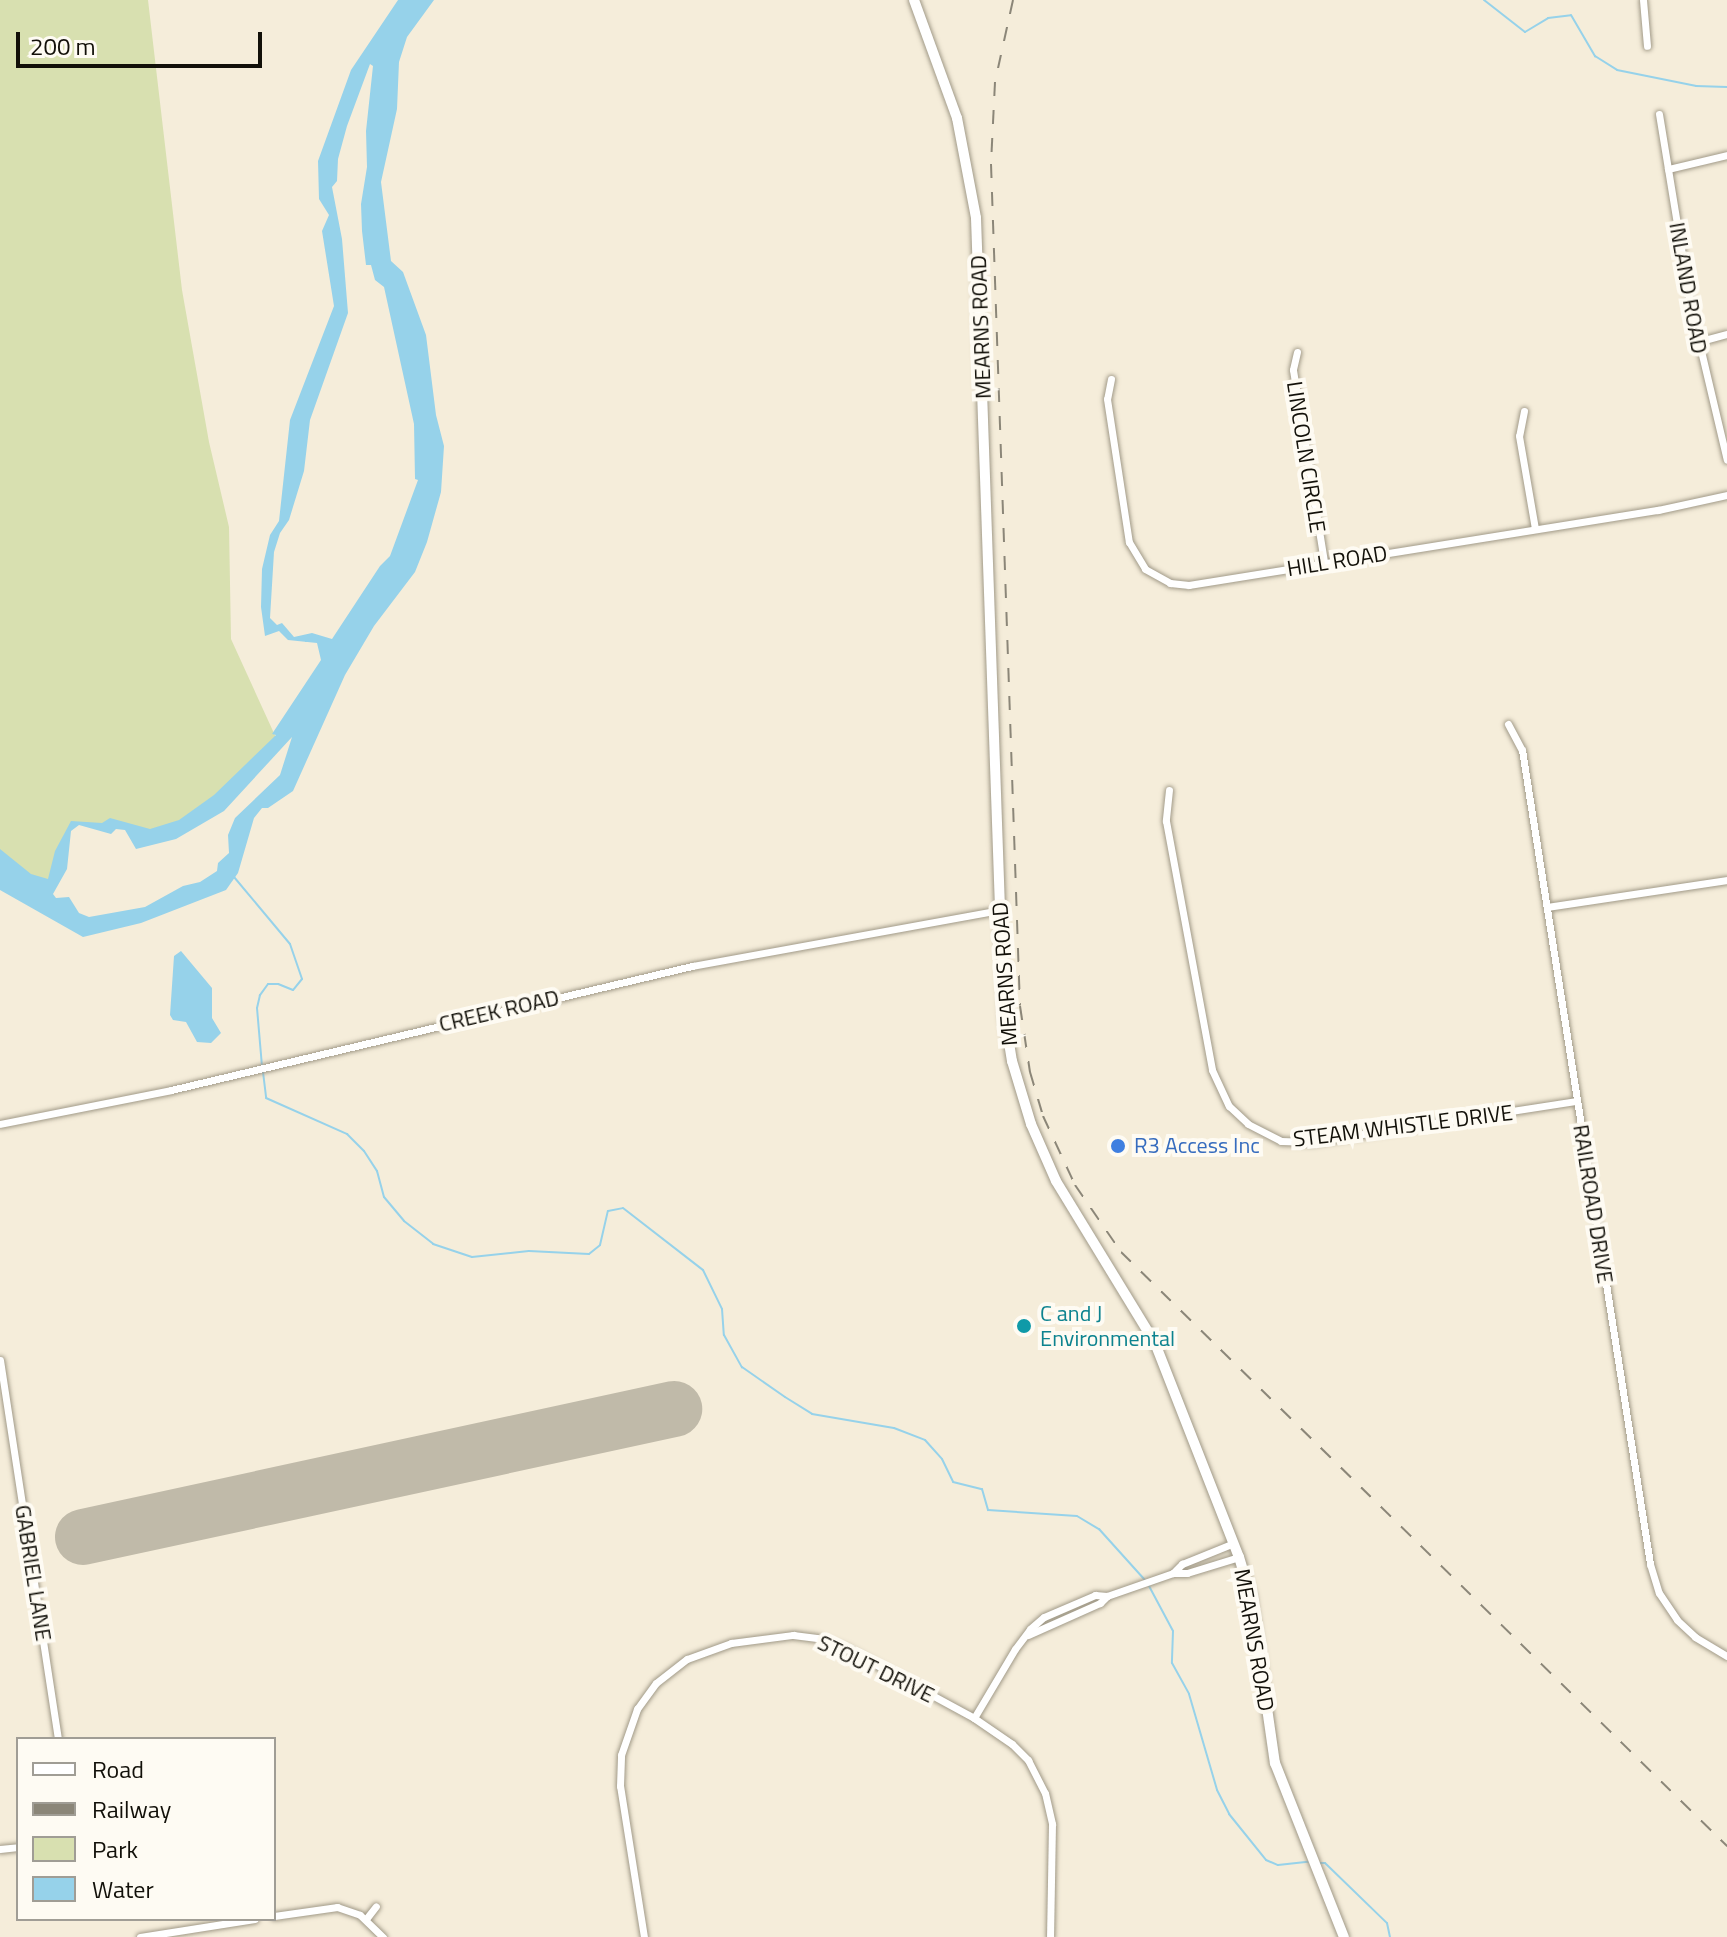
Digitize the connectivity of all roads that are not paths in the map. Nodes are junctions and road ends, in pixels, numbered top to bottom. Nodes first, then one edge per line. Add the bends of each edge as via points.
1 (914, 0) edge
2 (1643, 0) edge
3 (1647, 46) dead end
4 (1659, 114) dead end
5 (1727, 155) edge
6 (1668, 169) junction
7 (1727, 334) edge
8 (1697, 342) junction
9 (1297, 352) dead end
10 (1111, 379) dead end
11 (1524, 411) dead end
12 (1727, 460) edge
13 (1727, 495) edge
14 (1535, 529) junction
15 (1324, 562) junction
16 (1508, 724) dead end
17 (1169, 790) dead end
18 (1727, 880) edge
19 (1547, 907) junction
20 (1000, 910) junction
21 (1577, 1101) junction
22 (0, 1124) edge
23 (0, 1360) edge
24 (1234, 1543) junction
25 (1239, 1557) junction
26 (1173, 1573) junction
27 (1727, 1656) edge
28 (974, 1718) junction
29 (58, 1737) edge
30 (376, 1906) dead end
31 (276, 1916) edge
32 (366, 1919) junction
33 (242, 1921) edge
34 (140, 1937) edge
35 (383, 1937) edge
36 (644, 1937) edge
37 (1050, 1937) edge
38 (1344, 1937) edge

1 - 20 street, MEARNS ROAD via 957,118 976,218
2 - 3 street
4 - 6 street, INLAND ROAD
5 - 6 street
6 - 8 street, INLAND ROAD
7 - 8 street
8 - 12 street, INLAND ROAD
9 - 15 street, LINCOLN CIRCLE via 1294,381
10 - 15 street, HILL ROAD via 1107,399 1127,532 1145,569 1170,583 1189,585
11 - 14 street via 1519,436
13 - 14 street, HILL ROAD
14 - 15 street, HILL ROAD
16 - 19 street, RAILROAD DRIVE via 1522,750
17 - 21 street, STEAM WHISTLE DRIVE via 1166,821 1212,1070 1229,1106 1248,1124 1281,1141 1311,1142
18 - 19 street
19 - 21 street, RAILROAD DRIVE
20 - 22 street, CREEK ROAD via 692,966 271,1067
20 - 24 street, MEARNS ROAD via 1007,1033 1031,1124 1056,1181 1155,1343
21 - 27 street, RAILROAD DRIVE via 1650,1564 1659,1593 1677,1620
23 - 29 street, GABRIEL LANE
24 - 25 street, MEARNS ROAD
24 - 26 street via 1182,1564
25 - 26 street
25 - 38 street, MEARNS ROAD via 1251,1597 1275,1763
26 - 28 street via 1107,1596 1095,1595 1036,1623 995,1678
28 - 36 street, STOUT DRIVE via 817,1638 772,1636 716,1647 687,1659 647,1694 628,1728 621,1755 620,1786
28 - 37 street, STOUT DRIVE via 1021,1753 1045,1793 1053,1834
30 - 32 street
31 - 32 street via 337,1907
32 - 35 street
33 - 34 street

